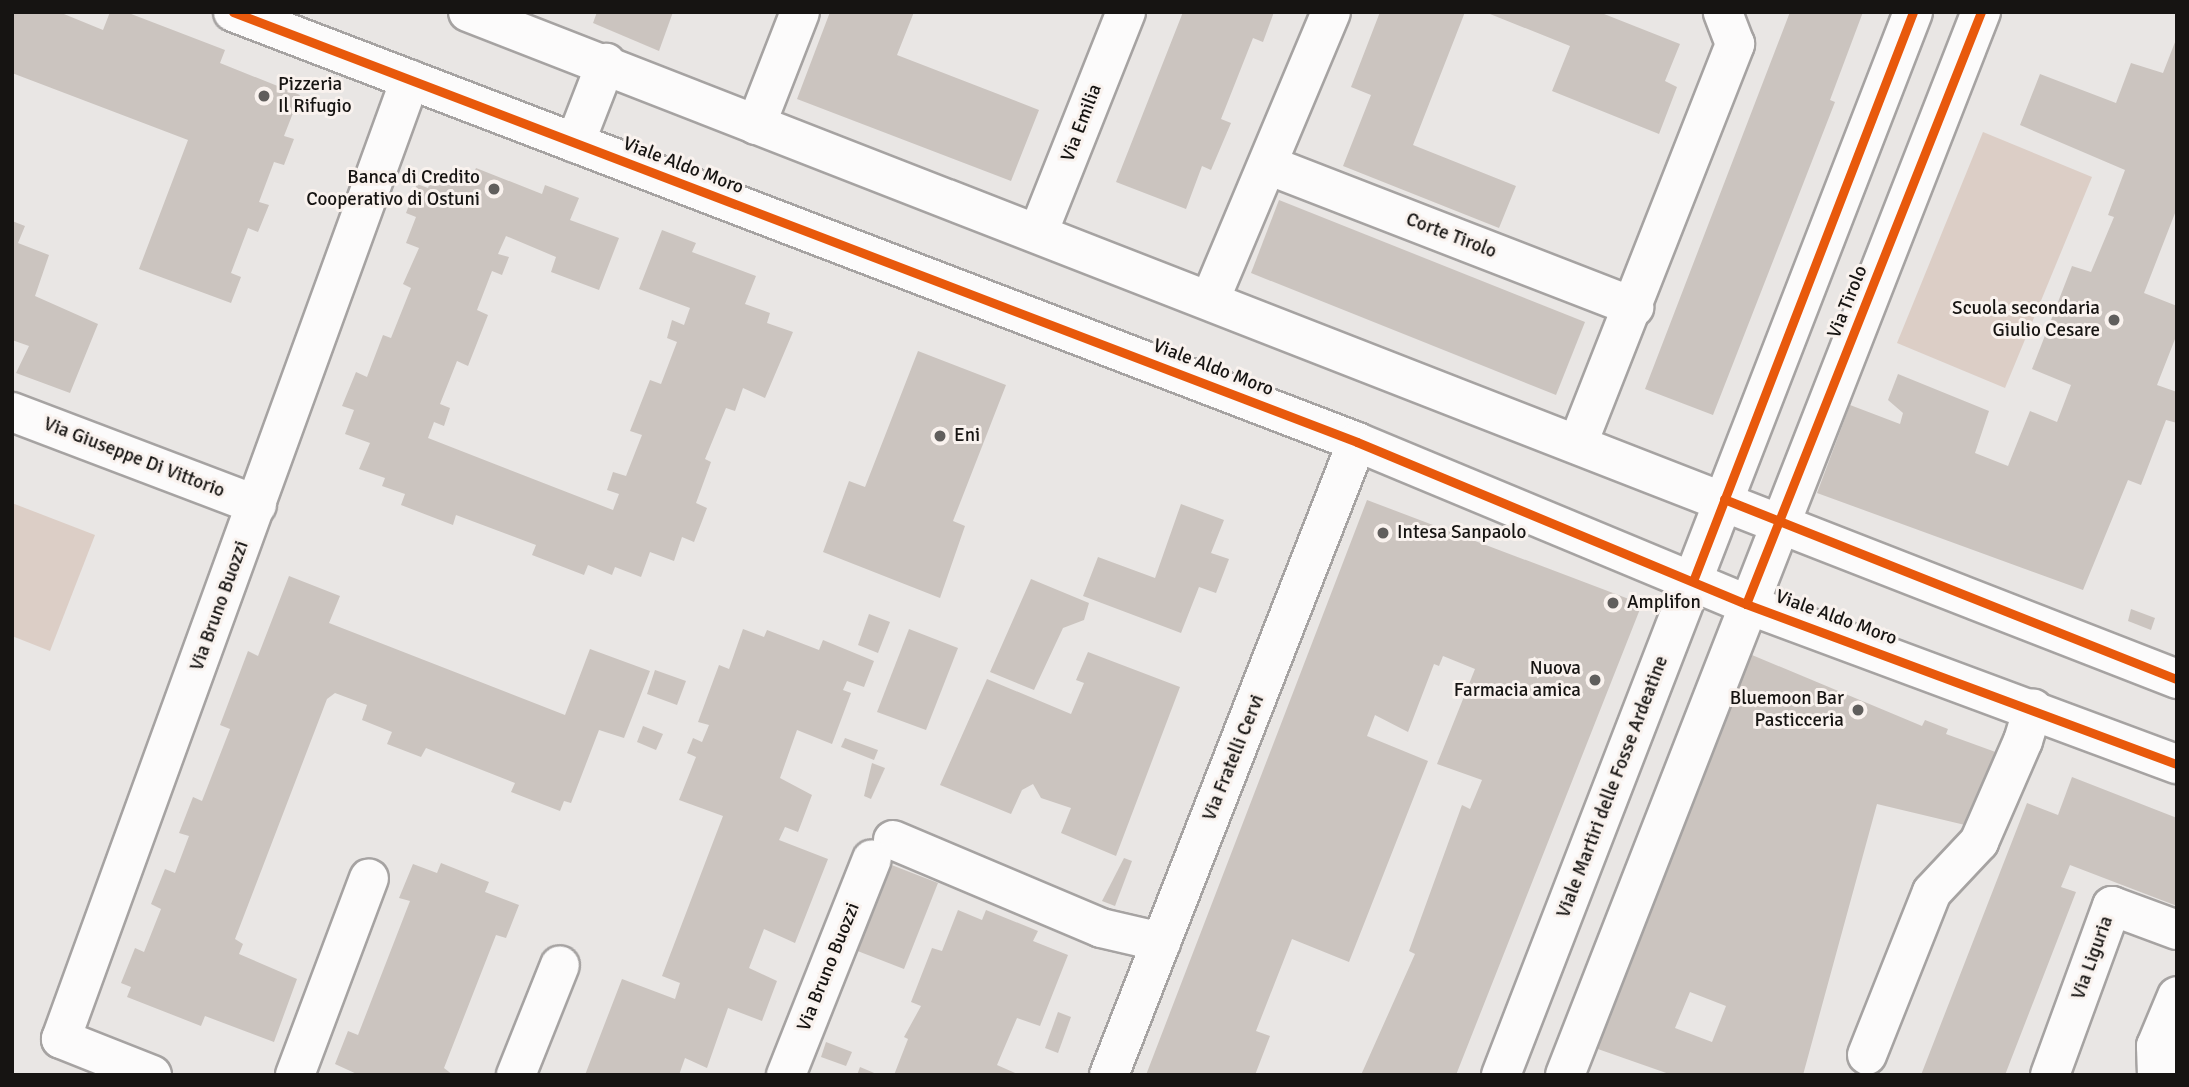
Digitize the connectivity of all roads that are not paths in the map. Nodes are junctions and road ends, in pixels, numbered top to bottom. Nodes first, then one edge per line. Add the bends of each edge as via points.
1 (233, 12) edge
2 (468, 12) edge
3 (800, 12) edge
4 (1126, 12) edge
5 (1331, 12) edge
6 (1723, 12) edge
7 (1913, 12) edge
8 (1981, 12) edge
9 (606, 63) junction
10 (410, 80) junction
11 (757, 125) junction
12 (575, 143) junction
13 (1268, 165) junction
14 (1038, 233) junction
15 (1210, 300) junction
16 (1634, 307) junction
17 (12, 412) edge
18 (1357, 442) junction
19 (1578, 443) junction
20 (1724, 499) junction
21 (257, 505) junction
22 (1779, 522) junction
23 (1693, 581) junction
24 (1746, 604) junction
25 (2177, 680) edge
26 (2033, 709) junction
27 (2177, 764) edge
28 (369, 878) dead end
29 (2177, 930) edge
30 (1161, 942) junction
31 (560, 965) dead end
32 (2177, 996) edge
33 (1867, 1055) dead end
34 (152, 1075) edge
35 (295, 1075) edge
36 (516, 1075) edge
37 (786, 1075) edge
38 (1109, 1075) edge
39 (1501, 1075) edge
40 (1565, 1075) edge
41 (2050, 1075) edge
42 (2157, 1075) edge

1 - 10 street, Viale Aldo Moro
2 - 9 street
3 - 11 street
4 - 14 street, Via Emilia
5 - 13 street
6 - 16 street via 1735,44
7 - 20 street
8 - 22 street, Via Tirolo
9 - 11 street
9 - 12 street
10 - 12 street, Viale Aldo Moro
10 - 21 street, Via Bruno Buozzi
11 - 14 street
12 - 18 street, Viale Aldo Moro
13 - 15 street
13 - 16 street, Corte Tirolo
14 - 15 street
15 - 19 street
16 - 19 street
17 - 21 street, Via Giuseppe Di Vittorio
18 - 23 street, Viale Aldo Moro
18 - 30 street, Via Fratelli Cervi
19 - 20 street
20 - 22 street
20 - 23 street, Viale Martiri delle Fosse Ardeatine
21 - 34 street, Via Bruno Buozzi via 61,1039
22 - 24 street, Via Tirolo
22 - 25 street
23 - 24 street, Viale Aldo Moro
23 - 39 street, Viale Martiri delle Fosse Ardeatine
24 - 26 street, Viale Aldo Moro
24 - 40 street
26 - 27 street, Viale Aldo Moro
26 - 33 street via 2024,741 1979,842 1932,892
28 - 35 street
29 - 41 street, Via Liguria via 2112,906
30 - 37 street, Via Bruno Buozzi via 1101,928 883,849
30 - 38 street, Via Fratelli Cervi
31 - 36 street
32 - 42 street via 2156,1045

